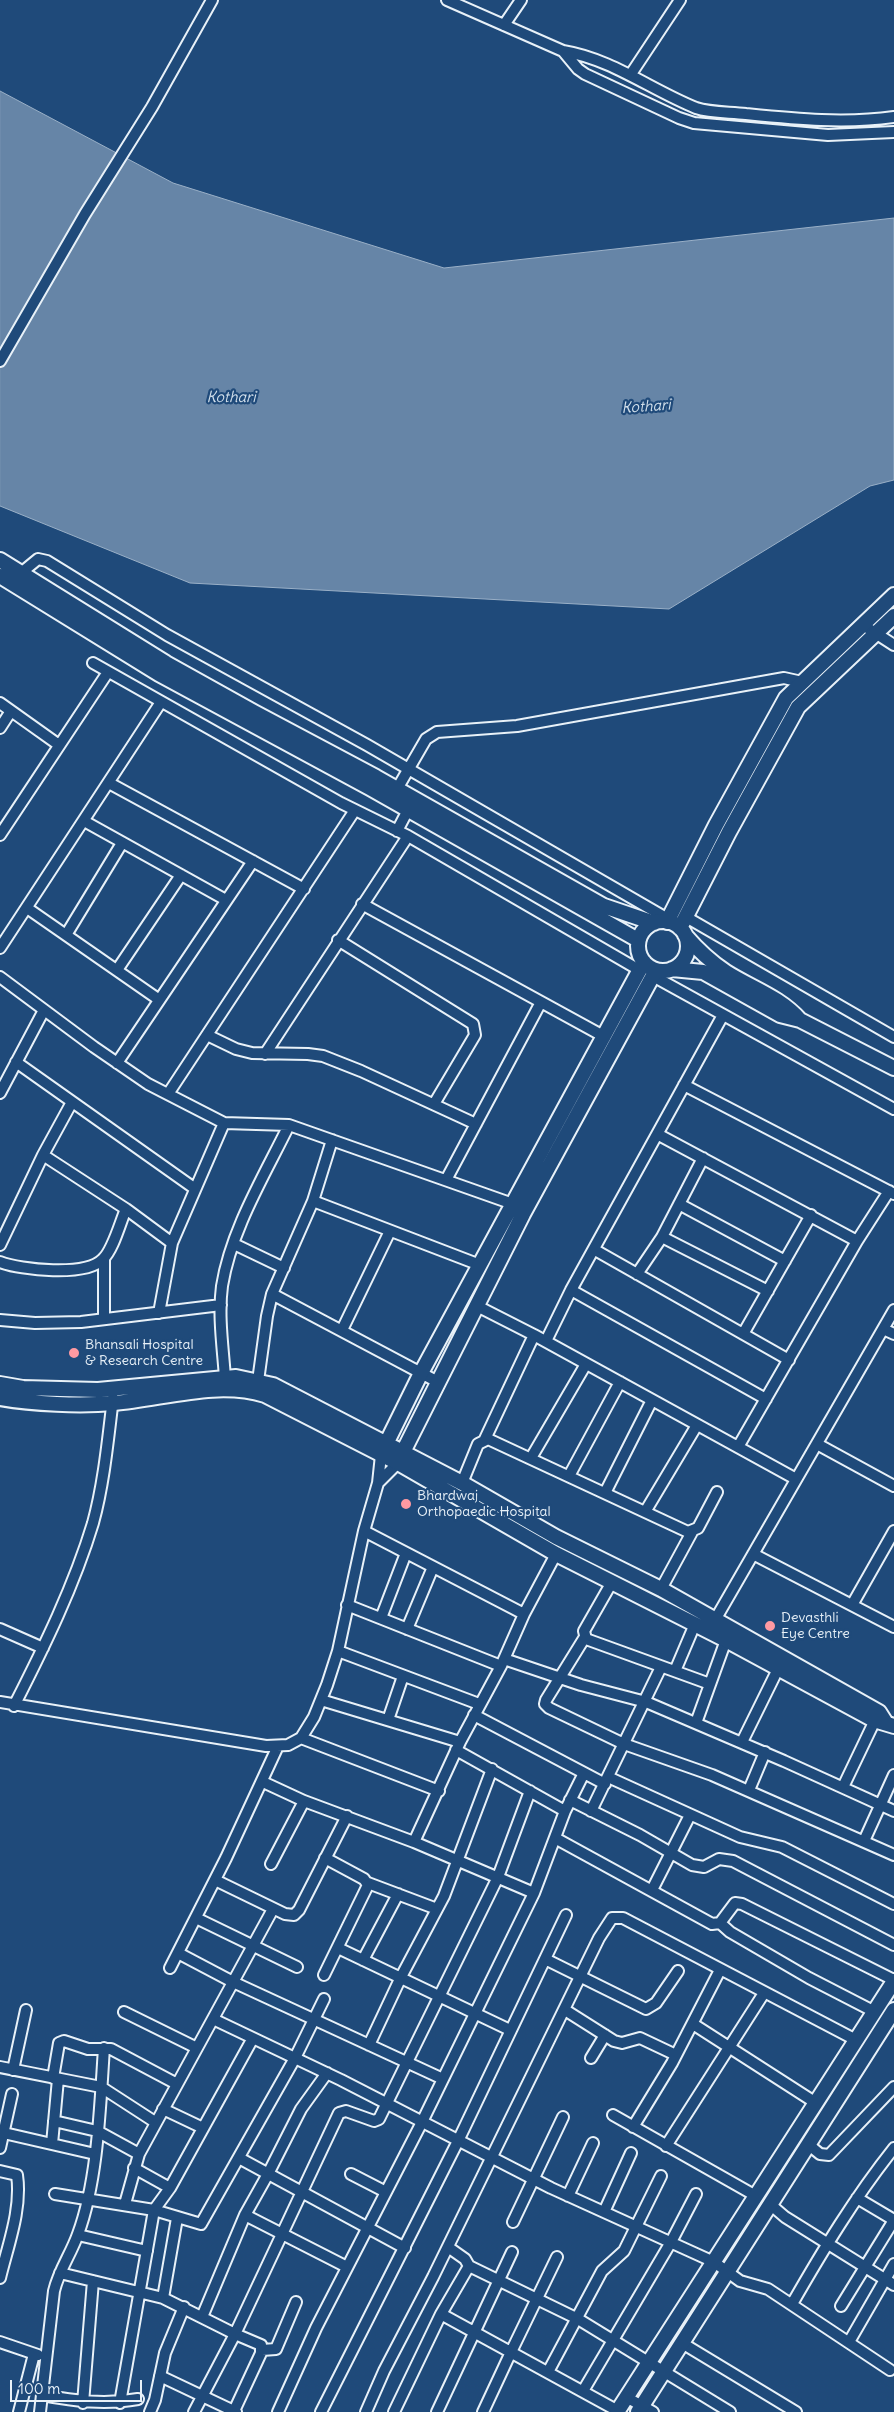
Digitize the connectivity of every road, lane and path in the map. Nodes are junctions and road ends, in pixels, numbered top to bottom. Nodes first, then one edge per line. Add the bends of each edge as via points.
1 (212, 0) edge
2 (447, 0) edge
3 (521, 0) edge
4 (680, 0) edge
5 (504, 25) junction
6 (563, 51) junction
7 (631, 74) junction
8 (894, 117) edge
9 (894, 132) edge
10 (0, 361) edge
11 (0, 560) edge
12 (21, 573) junction
13 (0, 576) edge
14 (894, 595) edge
15 (894, 616) edge
16 (863, 625) junction
17 (875, 634) junction
18 (894, 645) edge
19 (93, 663) dead end
20 (108, 672) junction
21 (802, 682) junction
22 (161, 702) junction
23 (0, 703) edge
24 (12, 711) junction
25 (0, 728) edge
26 (58, 745) junction
27 (408, 769) junction
28 (109, 783) junction
29 (397, 788) junction
30 (355, 810) junction
31 (408, 810) junction
32 (84, 822) junction
33 (397, 831) junction
34 (0, 835) edge
35 (408, 836) junction
36 (122, 842) junction
37 (253, 861) junction
38 (180, 875) junction
39 (544, 879) junction
40 (304, 888) junction
41 (226, 900) junction
42 (362, 904) junction
43 (27, 908) junction
44 (663, 921) junction
45 (683, 927) junction
46 (66, 935) junction
47 (338, 940) junction
48 (638, 940) junction
49 (0, 948) edge
50 (672, 969) junction
51 (117, 970) junction
52 (649, 970) junction
53 (0, 977) edge
54 (158, 999) junction
55 (541, 1002) junction
56 (44, 1010) junction
57 (723, 1015) junction
58 (800, 1020) junction
59 (207, 1035) junction
60 (605, 1037) junction
61 (894, 1037) edge
62 (265, 1054) junction
63 (16, 1062) junction
64 (117, 1063) junction
65 (894, 1068) edge
66 (684, 1085) junction
67 (0, 1093) edge
68 (168, 1094) junction
69 (72, 1102) junction
70 (434, 1104) junction
71 (894, 1109) edge
72 (224, 1123) junction
73 (476, 1124) junction
74 (289, 1125) junction
75 (659, 1135) junction
76 (332, 1140) junction
77 (42, 1156) junction
78 (703, 1158) junction
79 (446, 1180) junction
80 (194, 1188) junction
81 (892, 1192) edge
82 (313, 1201) junction
83 (513, 1204) junction
84 (679, 1204) junction
85 (126, 1209) junction
86 (811, 1215) junction
87 (390, 1231) junction
88 (662, 1237) junction
89 (857, 1241) junction
90 (172, 1243) junction
91 (234, 1244) junction
92 (0, 1245) edge
93 (595, 1250) junction
94 (104, 1259) junction
95 (785, 1261) junction
96 (0, 1262) edge
97 (480, 1265) junction
98 (284, 1268) junction
99 (637, 1274) junction
100 (571, 1290) junction
101 (768, 1291) junction
102 (272, 1294) junction
103 (221, 1305) junction
104 (477, 1306) junction
105 (894, 1310) edge
106 (159, 1313) junction
107 (104, 1319) junction
108 (0, 1320) edge
109 (884, 1329) junction
110 (342, 1330) junction
111 (743, 1334) junction
112 (894, 1334) edge
113 (534, 1335) junction
114 (546, 1341) junction
115 (789, 1360) junction
116 (586, 1364) junction
117 (421, 1373) junction
118 (225, 1378) junction
119 (258, 1381) junction
120 (438, 1382) junction
121 (620, 1382) junction
122 (0, 1384) edge
123 (114, 1390) junction
124 (0, 1398) edge
125 (766, 1399) junction
126 (652, 1400) junction
127 (112, 1404) junction
128 (697, 1425) junction
129 (485, 1439) junction
130 (817, 1444) junction
131 (738, 1447) junction
132 (383, 1449) junction
133 (400, 1458) junction
134 (531, 1458) junction
135 (569, 1476) junction
136 (796, 1479) junction
137 (378, 1483) junction
138 (462, 1483) junction
139 (894, 1486) edge
140 (717, 1492) dead end
141 (604, 1493) junction
142 (644, 1512) junction
143 (364, 1531) junction
144 (894, 1531) edge
145 (692, 1532) junction
146 (406, 1553) junction
147 (556, 1554) junction
148 (753, 1554) junction
149 (434, 1567) junction
150 (612, 1582) junction
151 (661, 1589) junction
152 (347, 1605) junction
153 (852, 1605) junction
154 (524, 1614) junction
155 (381, 1618) junction
156 (715, 1620) junction
157 (695, 1624) junction
158 (894, 1627) edge
159 (0, 1629) edge
160 (407, 1629) junction
161 (585, 1637) junction
162 (726, 1640) junction
163 (43, 1648) junction
164 (338, 1651) junction
165 (503, 1663) junction
166 (661, 1667) junction
167 (778, 1669) junction
168 (675, 1671) junction
169 (403, 1676) junction
170 (561, 1678) junction
171 (710, 1684) junction
172 (321, 1700) junction
173 (0, 1702) edge
174 (646, 1702) junction
175 (480, 1704) junction
176 (14, 1706) junction
177 (474, 1715) junction
178 (388, 1720) junction
179 (883, 1720) edge
180 (696, 1723) junction
181 (301, 1738) junction
182 (742, 1742) junction
183 (624, 1744) junction
184 (278, 1746) junction
185 (458, 1746) junction
186 (765, 1752) junction
187 (492, 1770) junction
188 (584, 1773) junction
189 (894, 1775) edge
190 (607, 1780) junction
191 (263, 1782) junction
192 (843, 1787) junction
193 (749, 1790) junction
194 (439, 1791) junction
195 (530, 1791) junction
196 (570, 1800) junction
197 (304, 1801) junction
198 (880, 1805) junction
199 (565, 1811) junction
200 (591, 1811) junction
201 (894, 1811) edge
202 (690, 1815) junction
203 (347, 1816) junction
204 (554, 1838) junction
205 (414, 1842) junction
206 (864, 1842) junction
207 (671, 1853) junction
208 (894, 1856) edge
209 (325, 1858) junction
210 (459, 1860) junction
211 (271, 1864) dead end
212 (498, 1877) junction
213 (215, 1880) junction
214 (368, 1883) junction
215 (652, 1890) junction
216 (398, 1894) junction
217 (534, 1894) junction
218 (894, 1904) edge
219 (274, 1909) junction
220 (437, 1909) junction
221 (566, 1915) dead end
222 (196, 1918) junction
223 (720, 1923) junction
224 (894, 1945) edge
225 (253, 1946) junction
226 (338, 1948) junction
227 (178, 1953) junction
228 (545, 1959) junction
229 (364, 1960) junction
230 (170, 1968) dead end
231 (297, 1968) dead end
232 (720, 1970) junction
233 (678, 1972) dead end
234 (324, 1975) dead end
235 (581, 1976) junction
236 (401, 1977) junction
237 (894, 1980) edge
238 (233, 1982) junction
239 (764, 1993) junction
240 (439, 1996) junction
241 (324, 1999) dead end
242 (26, 2010) dead end
243 (565, 2010) junction
244 (894, 2010) edge
245 (124, 2012) dead end
246 (875, 2012) junction
247 (475, 2013) junction
248 (313, 2018) junction
249 (213, 2019) junction
250 (693, 2024) junction
251 (510, 2030) junction
252 (605, 2035) junction
253 (252, 2038) junction
254 (856, 2040) junction
255 (369, 2045) junction
256 (104, 2048) junction
257 (197, 2048) junction
258 (728, 2048) junction
259 (676, 2056) junction
260 (294, 2058) junction
261 (591, 2058) dead end
262 (406, 2063) junction
263 (0, 2067) edge
264 (12, 2070) junction
265 (327, 2073) junction
266 (56, 2078) junction
267 (443, 2079) junction
268 (177, 2084) junction
269 (101, 2087) junction
270 (892, 2093) edge
271 (12, 2094) dead end
272 (386, 2103) junction
273 (816, 2103) junction
274 (163, 2109) junction
275 (613, 2115) dead end
276 (563, 2117) dead end
277 (54, 2121) junction
278 (155, 2122) junction
279 (422, 2122) junction
280 (633, 2127) junction
281 (203, 2128) junction
282 (97, 2131) junction
283 (2, 2133) edge
284 (458, 2141) junction
285 (593, 2143) dead end
286 (52, 2144) junction
287 (666, 2146) junction
288 (809, 2146) junction
289 (0, 2148) edge
290 (894, 2148) edge
291 (631, 2153) dead end
292 (95, 2154) junction
293 (139, 2154) junction
294 (239, 2158) junction
295 (491, 2158) junction
296 (134, 2168) junction
297 (0, 2170) edge
298 (268, 2174) junction
299 (351, 2174) dead end
300 (661, 2176) dead end
301 (534, 2180) junction
302 (170, 2188) junction
303 (302, 2192) junction
304 (386, 2192) junction
305 (55, 2194) dead end
306 (696, 2194) dead end
307 (568, 2196) junction
308 (756, 2196) junction
309 (857, 2198) junction
310 (87, 2199) junction
311 (125, 2204) junction
312 (771, 2205) junction
313 (154, 2210) junction
314 (604, 2212) junction
315 (245, 2215) junction
316 (177, 2218) junction
317 (894, 2220) edge
318 (514, 2222) dead end
319 (637, 2227) junction
320 (367, 2228) junction
321 (282, 2232) junction
322 (78, 2234) junction
323 (671, 2242) junction
324 (827, 2243) junction
325 (448, 2247) junction
326 (405, 2248) junction
327 (146, 2251) junction
328 (512, 2252) dead end
329 (558, 2257) dead end
330 (714, 2262) junction
331 (894, 2264) edge
332 (468, 2266) junction
333 (347, 2267) junction
334 (866, 2267) junction
335 (729, 2271) junction
336 (60, 2273) junction
337 (0, 2278) edge
338 (93, 2281) junction
339 (498, 2282) junction
340 (890, 2282) edge
341 (140, 2292) junction
342 (162, 2298) junction
343 (537, 2300) junction
344 (296, 2302) dead end
345 (792, 2304) junction
346 (841, 2306) dead end
347 (184, 2307) junction
348 (441, 2314) junction
349 (202, 2317) junction
350 (578, 2319) junction
351 (475, 2333) junction
352 (235, 2334) junction
353 (613, 2341) junction
354 (0, 2342) edge
355 (849, 2342) junction
356 (682, 2343) junction
357 (262, 2350) junction
358 (511, 2352) junction
359 (34, 2354) junction
360 (46, 2358) junction
361 (649, 2362) junction
362 (890, 2370) dead end
363 (548, 2372) junction
364 (664, 2372) junction
365 (160, 2376) junction
366 (583, 2392) junction
367 (42, 2396) junction
368 (204, 2396) junction
369 (626, 2397) junction
370 (138, 2399) dead end
371 (83, 2403) junction
372 (120, 2403) junction
373 (103, 2408) edge
374 (644, 2410) edge
375 (617, 2411) edge
376 (19, 2412) edge
377 (40, 2412) edge
378 (150, 2412) edge
379 (194, 2412) edge
380 (235, 2412) edge
381 (278, 2412) edge
382 (321, 2412) edge
383 (366, 2412) edge
384 (394, 2412) edge
385 (437, 2412) edge
386 (483, 2412) edge
387 (730, 2412) edge
388 (796, 2412) edge

1 - 10 street
2 - 5 street
3 - 5 street
4 - 7 street
5 - 6 street
6 - 7 street
6 - 9 street via 585,74 694,123 828,134
7 - 8 street via 689,105 708,110 825,122
11 - 12 main road
12 - 27 street via 38,559 47,561 167,635
12 - 29 main road via 166,662
13 - 31 main road via 159,674
14 - 16 main road
15 - 17 main road
16 - 17 street
16 - 21 main road
17 - 18 street
17 - 45 main road via 798,707 729,832
19 - 20 street
20 - 22 street
20 - 26 street
21 - 27 street via 784,678 517,726 438,732 426,739
21 - 44 main road via 786,698
22 - 28 street
22 - 30 street
23 - 24 street
24 - 25 street
24 - 26 street
26 - 34 street
27 - 29 street
27 - 44 street
28 - 32 street
28 - 37 street
29 - 39 main road
30 - 33 street
30 - 40 street
31 - 33 street
31 - 39 main road
32 - 36 street
32 - 43 street
33 - 35 street
35 - 42 street
35 - 52 street
36 - 38 street
36 - 46 street
37 - 40 street
37 - 41 street
38 - 41 street
38 - 51 street
39 - 44 main road via 604,906
39 - 48 main road
40 - 59 street
41 - 54 street
42 - 47 street
42 - 55 street
43 - 46 street
43 - 49 street
44 - 45 main road
44 - 48 main road via 644,930
45 - 50 main road via 688,946 686,955
45 - 58 main road via 708,958 726,972 789,1007
45 - 61 street
46 - 51 street
47 - 62 street
47 - 70 street via 473,1024 475,1035
48 - 52 main road via 639,952
50 - 52 main road
50 - 58 main road via 703,972 780,1015
51 - 54 street
52 - 57 street
52 - 60 main road
52 - 104 main road
53 - 56 street
54 - 64 street
55 - 60 street
55 - 73 street
56 - 63 street
56 - 64 street
57 - 66 street
57 - 71 street
58 - 65 main road
59 - 62 street via 236,1049
59 - 68 street
60 - 83 main road
62 - 70 street via 323,1056
63 - 67 street
63 - 69 street
64 - 68 street
66 - 75 street
66 - 81 street
68 - 72 street
69 - 77 street
69 - 80 street
70 - 73 street
72 - 74 street
72 - 80 street
73 - 79 street
74 - 76 street
74 - 91 street
75 - 78 street
75 - 93 street
76 - 79 street
76 - 82 street
77 - 85 street
77 - 92 street
78 - 84 street
78 - 86 street
79 - 83 street
80 - 90 street
81 - 89 street
82 - 87 street
82 - 98 street
83 - 97 main road
84 - 88 street
84 - 95 street
85 - 90 street
85 - 94 street
86 - 89 street
86 - 95 street
87 - 97 street
87 - 110 street
88 - 99 street
88 - 101 street
89 - 115 street
90 - 106 street
91 - 98 street
91 - 103 street via 226,1267
93 - 99 street
93 - 100 street
94 - 96 street via 74,1270 29,1268
94 - 107 street
95 - 101 street
97 - 117 main road
98 - 102 street
99 - 111 street
100 - 114 street
100 - 125 street
101 - 111 street
102 - 110 street
102 - 119 street
103 - 106 street
103 - 118 street
104 - 113 street
104 - 120 main road
105 - 109 street
106 - 107 street
107 - 108 street via 35,1323
109 - 112 street
109 - 130 street
110 - 117 street
111 - 115 street
113 - 114 street
113 - 129 street
114 - 116 street
115 - 125 street
116 - 121 street
116 - 134 street
117 - 120 street
117 - 132 main road
118 - 119 main road
118 - 123 main road
119 - 132 main road via 282,1389
120 - 133 main road
121 - 126 street
121 - 135 street
122 - 123 main road via 24,1388
123 - 127 street
124 - 127 main road
125 - 131 street
126 - 128 street
126 - 141 street
127 - 132 main road via 211,1390 254,1392
127 - 163 street via 93,1522
128 - 131 street
128 - 142 street
129 - 134 street
129 - 138 street via 478,1444
130 - 136 street
130 - 139 street
131 - 136 street
132 - 133 main road
132 - 137 street
133 - 137 street
133 - 138 main road
133 - 147 main road
134 - 135 street
135 - 141 street
136 - 148 street
137 - 143 street
138 - 151 main road via 556,1537
140 - 145 street via 698,1528
141 - 142 street
142 - 145 street
143 - 146 street
143 - 152 street
144 - 153 street
145 - 151 street
146 - 149 street
146 - 155 street
147 - 150 main road
147 - 154 street
148 - 153 street
148 - 156 street
149 - 154 street
149 - 160 street
150 - 157 main road
150 - 161 street via 584,1631
151 - 156 main road
152 - 155 street
152 - 164 street
153 - 158 street
154 - 165 street
155 - 160 street
156 - 179 main road
157 - 162 main road
157 - 168 street
159 - 163 street
160 - 165 street
161 - 166 street
161 - 170 street
162 - 167 main road
162 - 171 street
163 - 176 street
164 - 169 street
164 - 172 street
165 - 170 street
165 - 175 street
166 - 168 street
166 - 174 street
167 - 179 main road
167 - 182 street
168 - 171 street
169 - 175 street
169 - 178 street
170 - 174 street
170 - 183 street via 546,1700 546,1706
171 - 180 street
172 - 178 street
172 - 181 street
173 - 176 street
174 - 180 street
174 - 183 street
175 - 177 street
176 - 184 street
177 - 185 street
177 - 188 street
178 - 185 street
179 - 192 street
180 - 182 street
181 - 184 street
181 - 194 street
182 - 186 street
183 - 190 street
183 - 193 street
184 - 191 street
185 - 187 street
185 - 194 street
186 - 192 street
186 - 193 street
187 - 195 street
187 - 210 street
188 - 190 street
188 - 196 street
189 - 198 street
190 - 200 street
190 - 202 street
191 - 197 street
191 - 213 street
192 - 198 street
193 - 206 street
194 - 205 street
195 - 199 street
195 - 212 street
196 - 199 street
196 - 200 street
197 - 203 street
197 - 211 street
198 - 201 street
198 - 206 street
199 - 204 street
200 - 207 street
202 - 207 street
202 - 218 street via 740,1837 782,1847
203 - 205 street
203 - 209 street
204 - 215 street
204 - 217 street
205 - 210 street
206 - 208 street
207 - 215 street
207 - 224 street via 698,1867 719,1859 733,1861
209 - 214 street
209 - 219 street via 296,1913 289,1916
210 - 212 street
210 - 220 street
212 - 217 street
212 - 240 street
213 - 219 street
213 - 222 street
214 - 216 street
214 - 226 street
215 - 223 street via 712,1924
216 - 220 street
216 - 229 street
217 - 247 street
219 - 225 street
220 - 236 street
221 - 228 street
222 - 225 street
222 - 227 street
223 - 237 street via 733,1905 742,1904
223 - 246 street via 809,1978
225 - 231 street
225 - 238 street
226 - 229 street
226 - 234 street
227 - 230 street
227 - 238 street
228 - 235 street
228 - 251 street
229 - 236 street
232 - 235 street via 618,1916 610,1920
232 - 239 street
232 - 250 street
233 - 235 street via 656,2004 646,2009
235 - 243 street
236 - 240 street
236 - 255 street
237 - 246 main road
238 - 248 street
238 - 249 street
239 - 254 street
239 - 258 street
240 - 247 street
240 - 262 street
241 - 248 street
242 - 264 street
243 - 252 street
243 - 295 street
244 - 288 main road
245 - 257 street
246 - 254 main road
247 - 251 street
247 - 267 street
248 - 255 street
248 - 260 street
249 - 253 street
249 - 257 street
250 - 258 street
250 - 259 street
251 - 284 street
252 - 259 street via 619,2042 640,2038
252 - 261 street
253 - 260 street
253 - 281 street
254 - 273 main road
255 - 262 street
256 - 266 street via 88,2049 61,2042 57,2047
256 - 268 street via 116,2051
256 - 269 street
257 - 268 street
258 - 273 street
258 - 287 street
259 - 280 street
260 - 265 street
260 - 294 street
262 - 267 street
262 - 272 street
263 - 264 street
264 - 266 street
265 - 272 street
265 - 298 street via 301,2109
266 - 269 street
266 - 277 street
267 - 279 street
268 - 274 street
269 - 278 street
269 - 282 street
270 - 288 street via 829,2155 820,2154
271 - 283 street
272 - 279 street
272 - 303 street via 379,2119 374,2121 346,2112 339,2113
273 - 308 main road
274 - 278 street
274 - 281 street
275 - 280 street
276 - 301 street
277 - 282 street
277 - 286 street
278 - 293 street
279 - 284 street
279 - 304 street
280 - 287 street
281 - 302 street
282 - 292 street
282 - 293 street
283 - 286 street
283 - 289 street
284 - 295 street
284 - 326 street
285 - 307 street
286 - 292 street
287 - 308 street
288 - 312 main road
290 - 309 street
291 - 314 street
292 - 310 street
293 - 296 street
294 - 298 street
294 - 316 street via 203,2223 198,2225
295 - 301 street
295 - 325 street
296 - 302 street
296 - 311 street
297 - 337 street via 17,2175 18,2192
298 - 303 street
298 - 315 street
299 - 304 street
300 - 319 street
301 - 307 street
301 - 318 street
302 - 313 street
303 - 320 street
303 - 321 street
304 - 320 street
305 - 310 street
306 - 323 street
307 - 314 street
308 - 330 main road
309 - 317 street
309 - 324 street
310 - 311 street
310 - 322 street
311 - 313 street
312 - 324 street via 784,2217
312 - 335 main road
313 - 316 street
313 - 327 street
314 - 319 street
315 - 321 street
315 - 349 street
316 - 342 street
317 - 334 street
319 - 323 street
319 - 350 street via 622,2254 602,2272
320 - 326 street
320 - 333 street
321 - 333 street
321 - 352 street
322 - 327 street
322 - 336 street
323 - 330 street
323 - 353 street
324 - 334 street
324 - 345 street
325 - 332 street via 465,2259
325 - 383 street via 384,2370
326 - 382 street
327 - 341 street
328 - 339 street
329 - 343 street
330 - 335 street
330 - 361 main road
331 - 340 street
332 - 339 street
332 - 348 street
333 - 381 street
334 - 340 street
334 - 346 street
335 - 345 street via 740,2281 768,2289
335 - 356 main road
336 - 338 street
336 - 360 street via 54,2291
338 - 341 street
338 - 371 street
339 - 343 street
339 - 351 street
340 - 355 street
341 - 342 street
341 - 372 street
342 - 347 street
343 - 350 street
343 - 358 street
344 - 357 street via 276,2349
345 - 355 street
347 - 349 street
347 - 365 street via 165,2354
348 - 351 street
348 - 384 street
349 - 352 street
350 - 353 street
350 - 363 street
351 - 358 street
351 - 385 street
352 - 357 street via 258,2342
352 - 368 street
353 - 361 street
353 - 366 street
354 - 359 street
355 - 362 street
356 - 364 main road
356 - 388 street
357 - 380 street
358 - 363 street
358 - 386 street
359 - 360 street
359 - 376 street
360 - 367 street
361 - 364 street
361 - 369 main road
363 - 366 street
364 - 374 main road
364 - 387 street
365 - 368 street
365 - 378 street
366 - 375 street
367 - 371 street
367 - 377 street
368 - 379 street
368 - 380 street
369 - 374 street
369 - 375 main road
370 - 372 street
371 - 373 street
372 - 373 street

